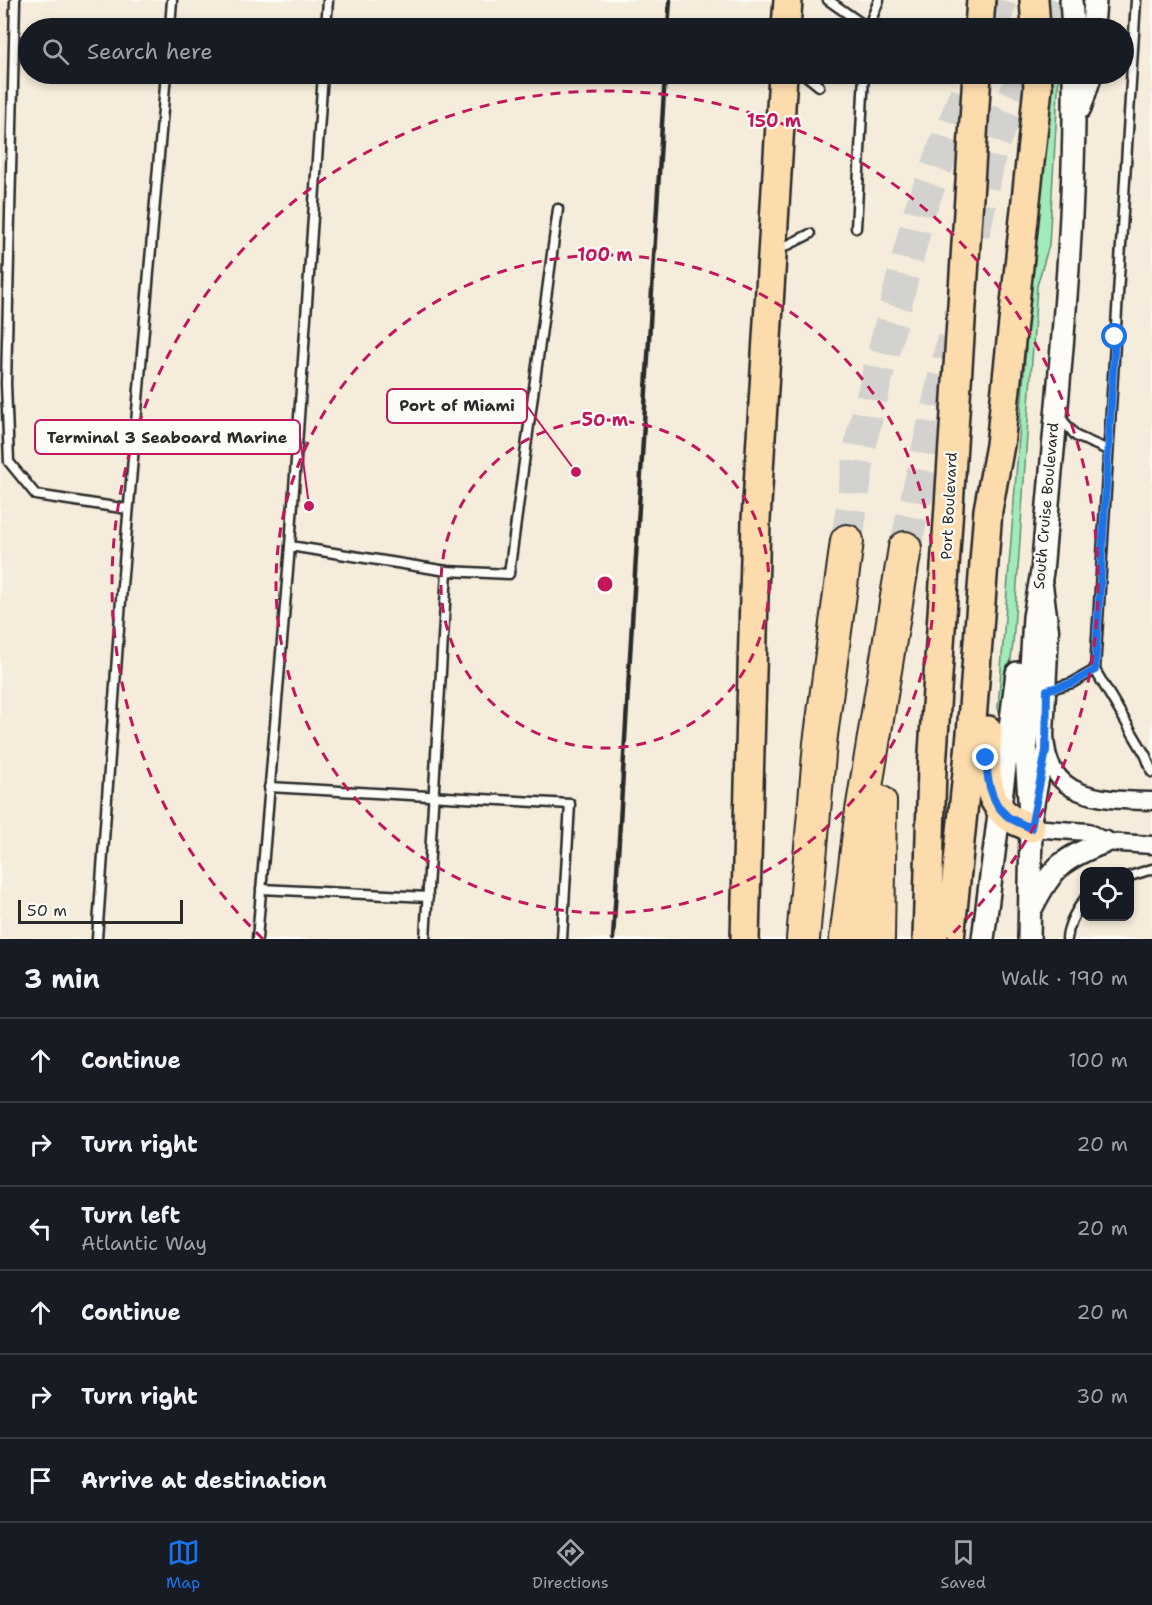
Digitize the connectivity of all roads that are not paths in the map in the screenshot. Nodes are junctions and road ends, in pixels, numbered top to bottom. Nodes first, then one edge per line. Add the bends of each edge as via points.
1 (15, 0) edge
2 (172, 0) edge
3 (328, 0) edge
4 (788, 0) edge
5 (828, 0) edge
6 (879, 0) edge
7 (981, 0) edge
8 (1034, 0) edge
9 (1071, 0) edge
10 (1095, 0) edge
11 (1136, 0) edge
12 (171, 18) edge
13 (327, 18) edge
14 (787, 18) edge
15 (854, 18) edge
16 (872, 18) edge
17 (980, 18) edge
18 (1035, 18) edge
19 (1072, 18) edge
20 (1094, 18) edge
21 (1134, 32) edge
22 (165, 84) edge
23 (322, 84) edge
24 (782, 84) edge
25 (816, 84) edge
26 (863, 84) edge
27 (976, 84) edge
28 (1038, 84) edge
29 (1074, 84) edge
30 (1088, 84) edge
31 (1131, 84) edge
32 (819, 86) dead end
33 (1075, 123) junction
34 (558, 209) dead end
35 (856, 228) dead end
36 (810, 234) dead end
37 (773, 253) junction
38 (1055, 411) junction
39 (1000, 445) junction
40 (1108, 450) junction
41 (128, 509) junction
42 (847, 541) tunnel mouth
43 (290, 546) junction
44 (906, 548) tunnel mouth
45 (447, 571) junction
46 (1042, 572) junction
47 (1095, 670) junction
48 (1047, 690) junction
49 (875, 725) junction
50 (1046, 751) junction
51 (1152, 772) edge
52 (269, 787) junction
53 (433, 796) junction
54 (1152, 801) edge
55 (999, 807) junction
56 (1031, 828) junction
57 (1105, 842) junction
58 (1152, 845) edge
59 (1152, 869) edge
60 (1134, 875) edge
61 (261, 889) junction
62 (428, 897) junction
63 (1080, 906) edge
64 (1030, 910) junction
65 (97, 939) edge
66 (257, 939) edge
67 (425, 939) edge
68 (562, 939) edge
69 (745, 939) edge
70 (803, 939) edge
71 (846, 939) edge
72 (878, 939) edge
73 (927, 939) edge
74 (950, 939) edge
75 (983, 939) edge
76 (1029, 939) edge
77 (1067, 939) edge

1 - 41 lane via 6,384 9,462 36,495
2 - 12 lane
3 - 13 lane
4 - 14 main road
5 - 15 lane
6 - 16 lane
7 - 17 main road
8 - 18 main road
9 - 19 street
10 - 20 street
11 - 21 lane
22 - 41 lane
23 - 43 lane
24 - 37 main road
25 - 32 lane
26 - 35 lane
27 - 73 main road, Port Boulevard via 932,768
28 - 39 main road
29 - 33 street, South Cruise Boulevard
30 - 33 street
31 - 40 lane
33 - 38 street, South Cruise Boulevard
34 - 45 lane via 509,574
36 - 37 lane
37 - 69 main road via 756,520
38 - 40 lane via 1076,436
38 - 46 street, South Cruise Boulevard
39 - 55 main road via 1003,511 986,758 989,785
39 - 74 main road via 988,510
40 - 47 lane
41 - 65 lane
42 - 70 highway via 820,743
43 - 45 lane
43 - 52 lane
44 - 49 highway
45 - 53 lane
46 - 48 street via 1050,630
46 - 55 street via 1021,620
46 - 56 street, South Cruise Boulevard via 1034,617 1026,755
47 - 48 lane via 1072,683
47 - 51 lane
48 - 50 street
49 - 71 highway
49 - 72 highway via 881,780
50 - 54 street via 1054,772 1074,790 1109,800
50 - 56 street
52 - 53 lane
52 - 61 lane
53 - 62 lane
53 - 68 lane via 570,804
55 - 56 main road via 1007,816
55 - 75 street
56 - 57 street via 1089,832
56 - 64 street, South Cruise Boulevard
57 - 58 street
57 - 64 street via 1057,867
59 - 60 lane
61 - 62 lane
61 - 66 lane
62 - 67 lane
63 - 77 lane via 1067,930
64 - 76 street, South Cruise Boulevard

